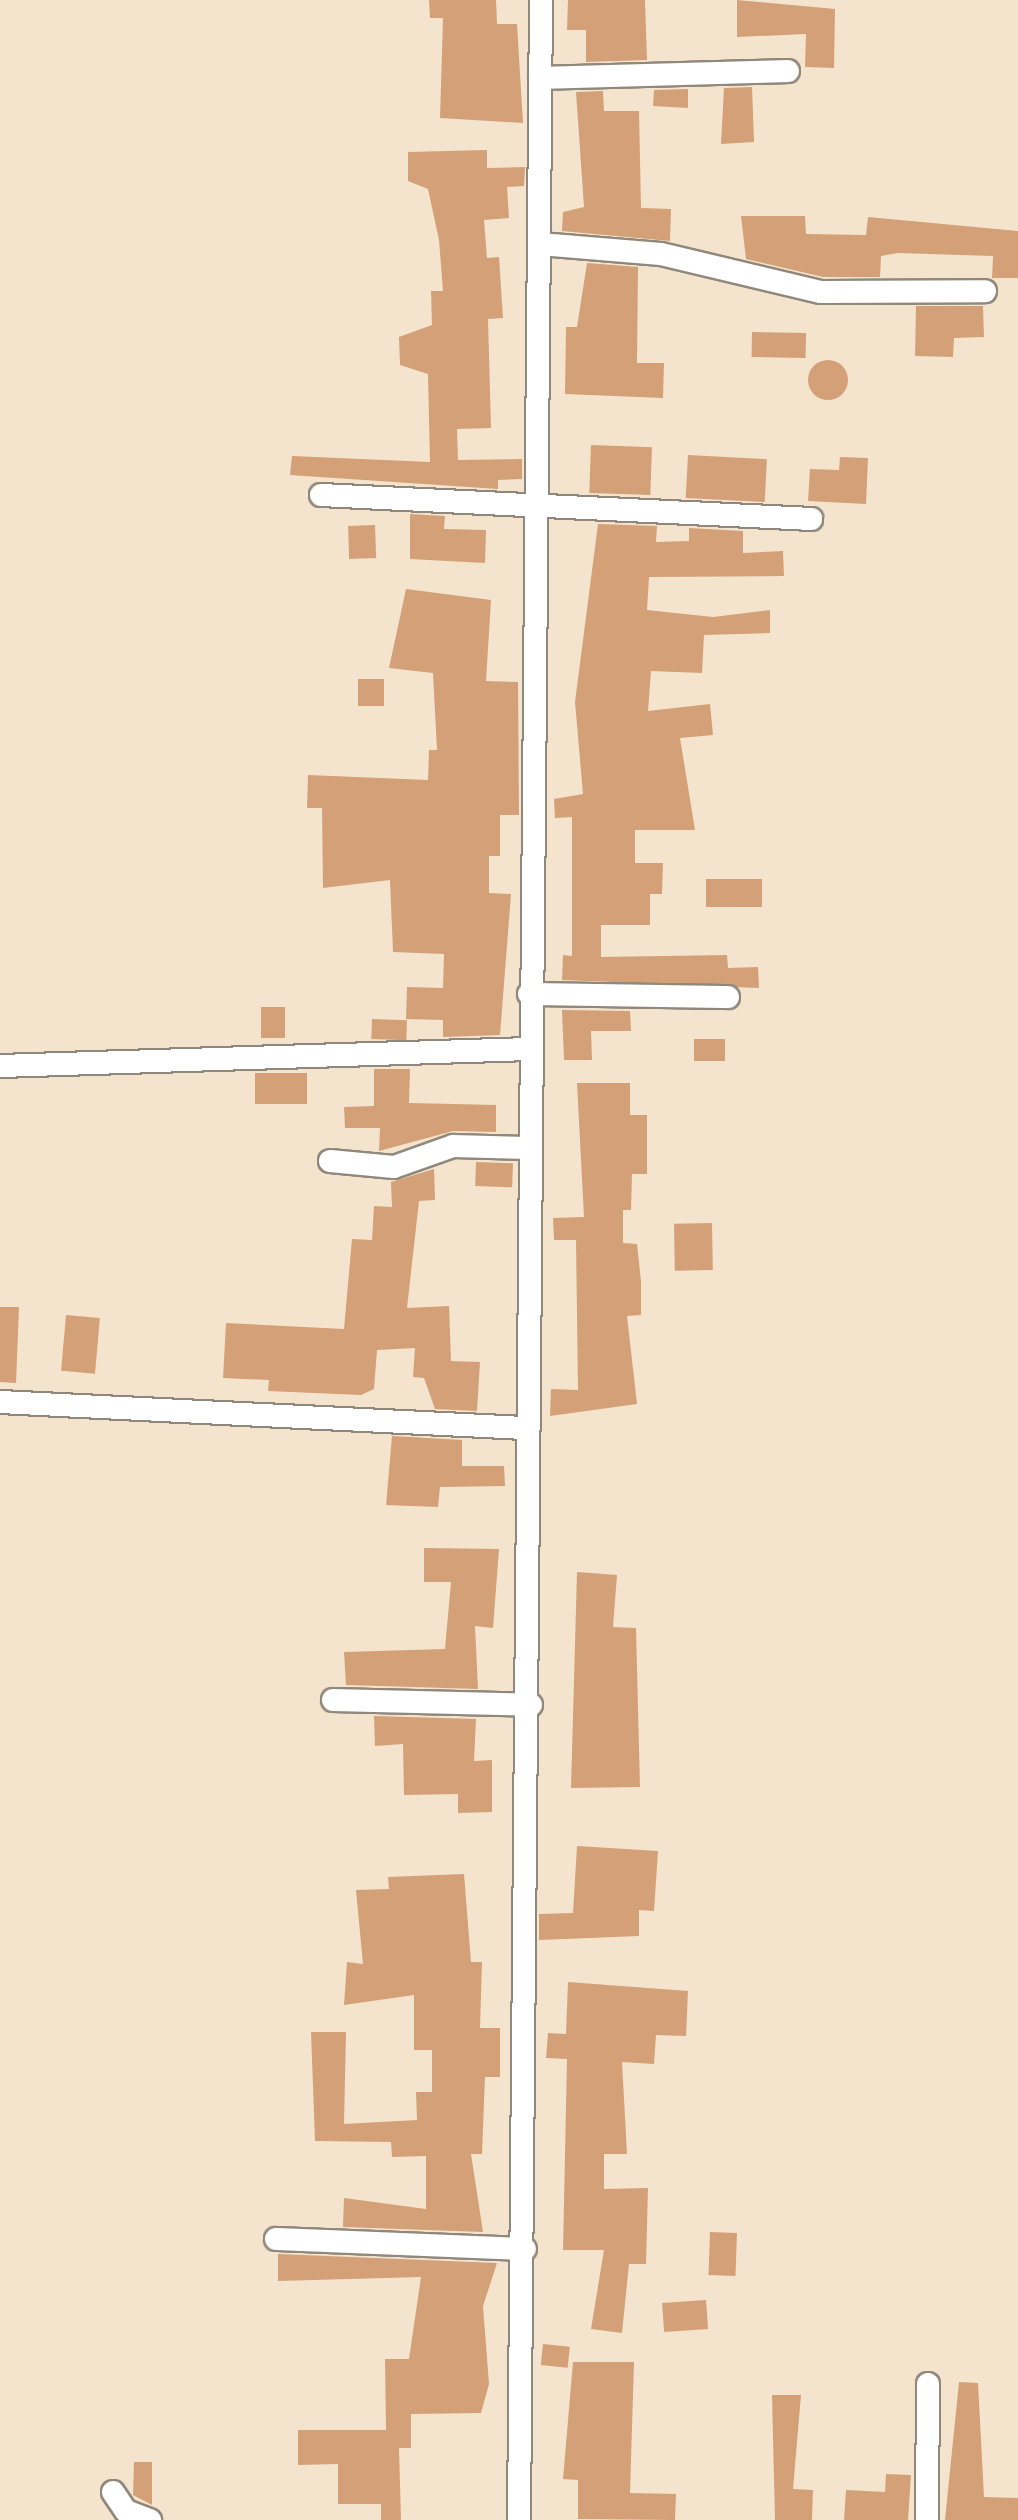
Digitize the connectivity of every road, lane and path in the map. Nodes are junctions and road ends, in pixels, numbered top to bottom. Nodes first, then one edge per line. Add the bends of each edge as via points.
1 (542, 0) edge
2 (788, 71) dead end
3 (540, 78) junction
4 (540, 244) junction
5 (985, 291) dead end
6 (322, 494) dead end
7 (536, 508) junction
8 (811, 519) dead end
9 (530, 994) junction
10 (728, 997) dead end
11 (528, 1049) junction
12 (0, 1066) edge
13 (527, 1148) junction
14 (330, 1161) dead end
15 (0, 1402) edge
16 (524, 1428) junction
17 (333, 1700) dead end
18 (531, 1705) junction
19 (276, 2240) dead end
20 (526, 2249) junction
21 (928, 2384) dead end
22 (113, 2492) dead end
23 (150, 2520) edge
24 (519, 2520) edge
25 (927, 2520) edge

1 - 3 street
2 - 3 street
3 - 4 street
4 - 5 street via 661,254 820,292
4 - 7 street
6 - 7 street
7 - 8 street
7 - 9 street
9 - 10 street
9 - 11 street
11 - 12 street
11 - 13 street
13 - 14 street via 453,1146 394,1167
13 - 16 street
15 - 16 street
16 - 18 street
17 - 18 street
18 - 20 street
19 - 20 street
20 - 24 street
21 - 25 street
22 - 23 street via 126,2510

